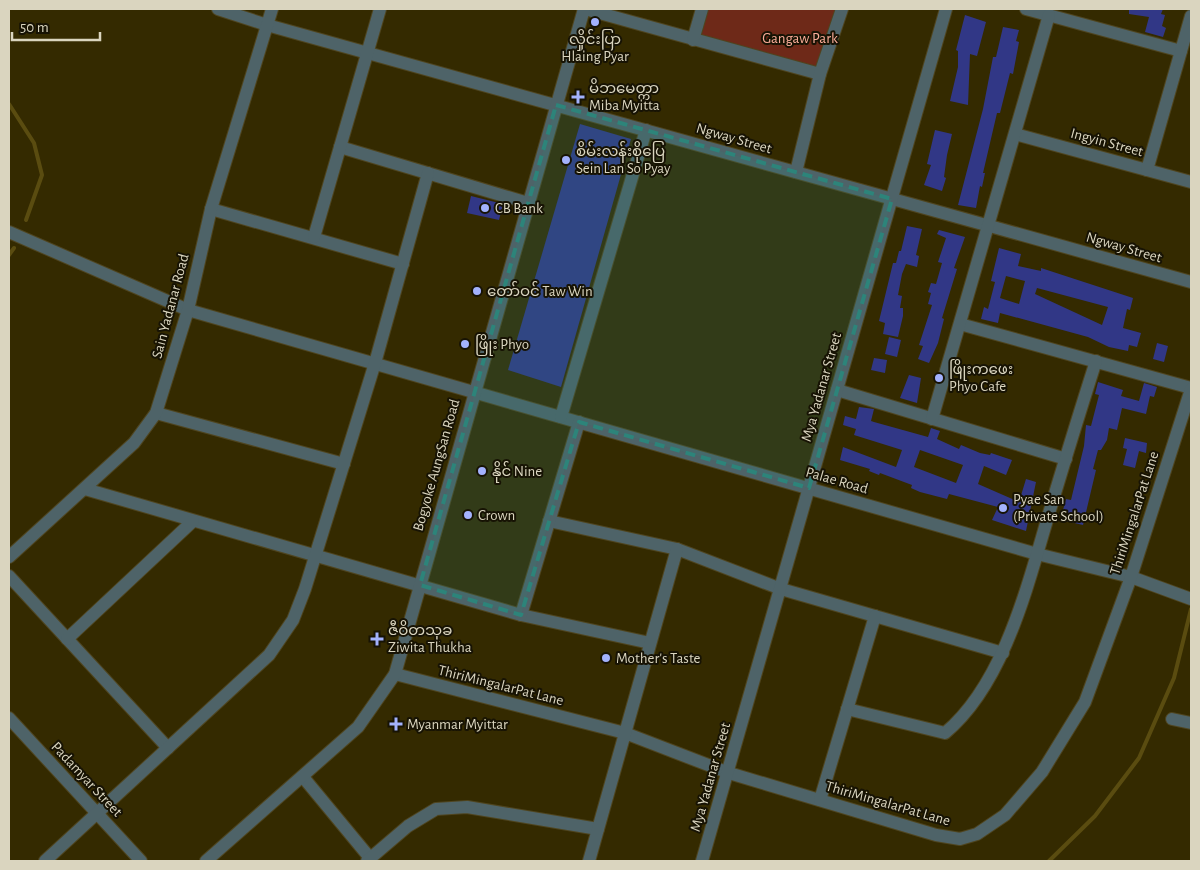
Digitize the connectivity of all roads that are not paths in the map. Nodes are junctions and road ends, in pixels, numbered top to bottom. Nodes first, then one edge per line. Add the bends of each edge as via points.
1 (218, 9) edge
2 (272, 9) edge
3 (380, 9) edge
4 (584, 9) edge
5 (702, 9) edge
6 (842, 9) edge
7 (946, 9) edge
8 (1026, 9) edge
9 (1049, 15) junction
10 (1191, 16) edge
11 (267, 24) junction
12 (693, 40) junction
13 (1181, 51) junction
14 (367, 52) junction
15 (820, 74) junction
16 (556, 105) junction
17 (646, 130) junction
18 (1015, 134) junction
19 (340, 147) junction
20 (1147, 170) junction
21 (796, 172) junction
22 (428, 173) junction
23 (1191, 182) edge
24 (892, 199) junction
25 (528, 203) junction
26 (212, 209) junction
27 (988, 226) junction
28 (9, 232) edge
29 (314, 238) junction
30 (403, 264) junction
31 (1191, 282) edge
32 (188, 310) junction
33 (960, 324) junction
34 (1096, 361) junction
35 (375, 363) junction
36 (1191, 388) edge
37 (837, 390) junction
38 (474, 392) junction
39 (156, 413) junction
40 (560, 417) junction
41 (932, 419) junction
42 (579, 422) junction
43 (1066, 459) junction
44 (344, 464) junction
45 (809, 488) junction
46 (85, 489) junction
47 (193, 521) junction
48 (549, 521) junction
49 (677, 549) junction
50 (1037, 554) junction
51 (9, 557) edge
52 (315, 557) junction
53 (9, 576) edge
54 (1131, 577) junction
55 (420, 585) junction
56 (781, 589) junction
57 (1188, 598) edge
58 (521, 615) junction
59 (875, 616) junction
60 (67, 639) junction
61 (650, 643) junction
62 (1003, 653) junction
63 (394, 674) junction
64 (847, 709) junction
65 (9, 718) edge
66 (1172, 719) dead end
67 (1191, 723) edge
68 (625, 734) junction
69 (168, 748) junction
70 (729, 773) junction
71 (303, 777) junction
72 (820, 800) junction
73 (97, 814) junction
74 (598, 829) junction
75 (369, 860) edge
76 (45, 861) edge
77 (141, 861) edge
78 (206, 861) edge
79 (589, 861) edge
80 (702, 861) edge

1 - 11 street, Ngway Street
2 - 11 street, Sain Yadanar Road
3 - 14 street
4 - 12 street
4 - 16 street, Bogyoke AungSan Road
5 - 12 street
6 - 15 street
7 - 24 street, Mya Yadanar Street
8 - 9 street
9 - 13 street
9 - 18 street
10 - 13 street
11 - 14 street, Ngway Street
11 - 26 street, Sain Yadanar Road
12 - 15 street
13 - 20 street
14 - 16 street, Ngway Street
14 - 19 street
15 - 21 street
16 - 17 street, Ngway Street
16 - 25 street, Bogyoke AungSan Road
17 - 21 street, Ngway Street
17 - 40 street
18 - 20 street, Ingyin Street
18 - 27 street
19 - 22 street
19 - 29 street
20 - 23 street, Ingyin Street
21 - 24 street, Ngway Street
22 - 25 street
22 - 30 street
24 - 27 street, Ngway Street
24 - 37 street, Mya Yadanar Street
25 - 38 street, Bogyoke AungSan Road
26 - 29 street
26 - 32 street, Sain Yadanar Road
27 - 31 street, Ngway Street
27 - 33 street
28 - 32 street, Palae Road
29 - 30 street
30 - 35 street
32 - 35 street, Palae Road
32 - 39 street, Sain Yadanar Road
33 - 34 street
33 - 41 street
34 - 36 street
34 - 43 street
35 - 38 street, Palae Road
35 - 44 street
36 - 54 street, ThiriMingalarPat Lane
37 - 41 street
37 - 45 street, Mya Yadanar Street
38 - 40 street, Palae Road
38 - 55 street, Bogyoke AungSan Road
39 - 44 street
39 - 46 street, Sain Yadanar Road via 134,443
40 - 42 street, Palae Road
41 - 43 street
42 - 45 street, Palae Road
42 - 48 street
43 - 50 street
44 - 52 street
45 - 50 street, Palae Road
45 - 56 street, Mya Yadanar Street
46 - 47 street
46 - 51 street, Sain Yadanar Road
47 - 52 street
47 - 60 street
48 - 49 street
48 - 58 street
49 - 56 street
49 - 61 street
50 - 54 street, Palae Road
50 - 62 street
52 - 55 street
52 - 69 street via 293,620 269,655
53 - 60 street
54 - 57 street, Palae Road
54 - 72 street, ThiriMingalarPat Lane via 1085,702 1042,772 1005,815 986,830 960,839 936,835
55 - 58 street
55 - 63 street, Bogyoke AungSan Road
56 - 59 street
56 - 70 street, Mya Yadanar Street
58 - 61 street
59 - 62 street
59 - 64 street
60 - 69 street
61 - 68 street
62 - 64 street via 982,693 961,720 945,733
63 - 68 street, ThiriMingalarPat Lane
63 - 71 street, Bogyoke AungSan Road via 358,727
64 - 72 street
65 - 73 street, Padamyar Street
66 - 67 street
68 - 70 street, ThiriMingalarPat Lane
68 - 74 street
69 - 73 street
70 - 72 street, ThiriMingalarPat Lane
70 - 80 street, Mya Yadanar Street
71 - 75 street
71 - 78 street, Bogyoke AungSan Road
73 - 76 street
73 - 77 street, Padamyar Street
74 - 75 street via 466,807 436,809 408,826
74 - 79 street

